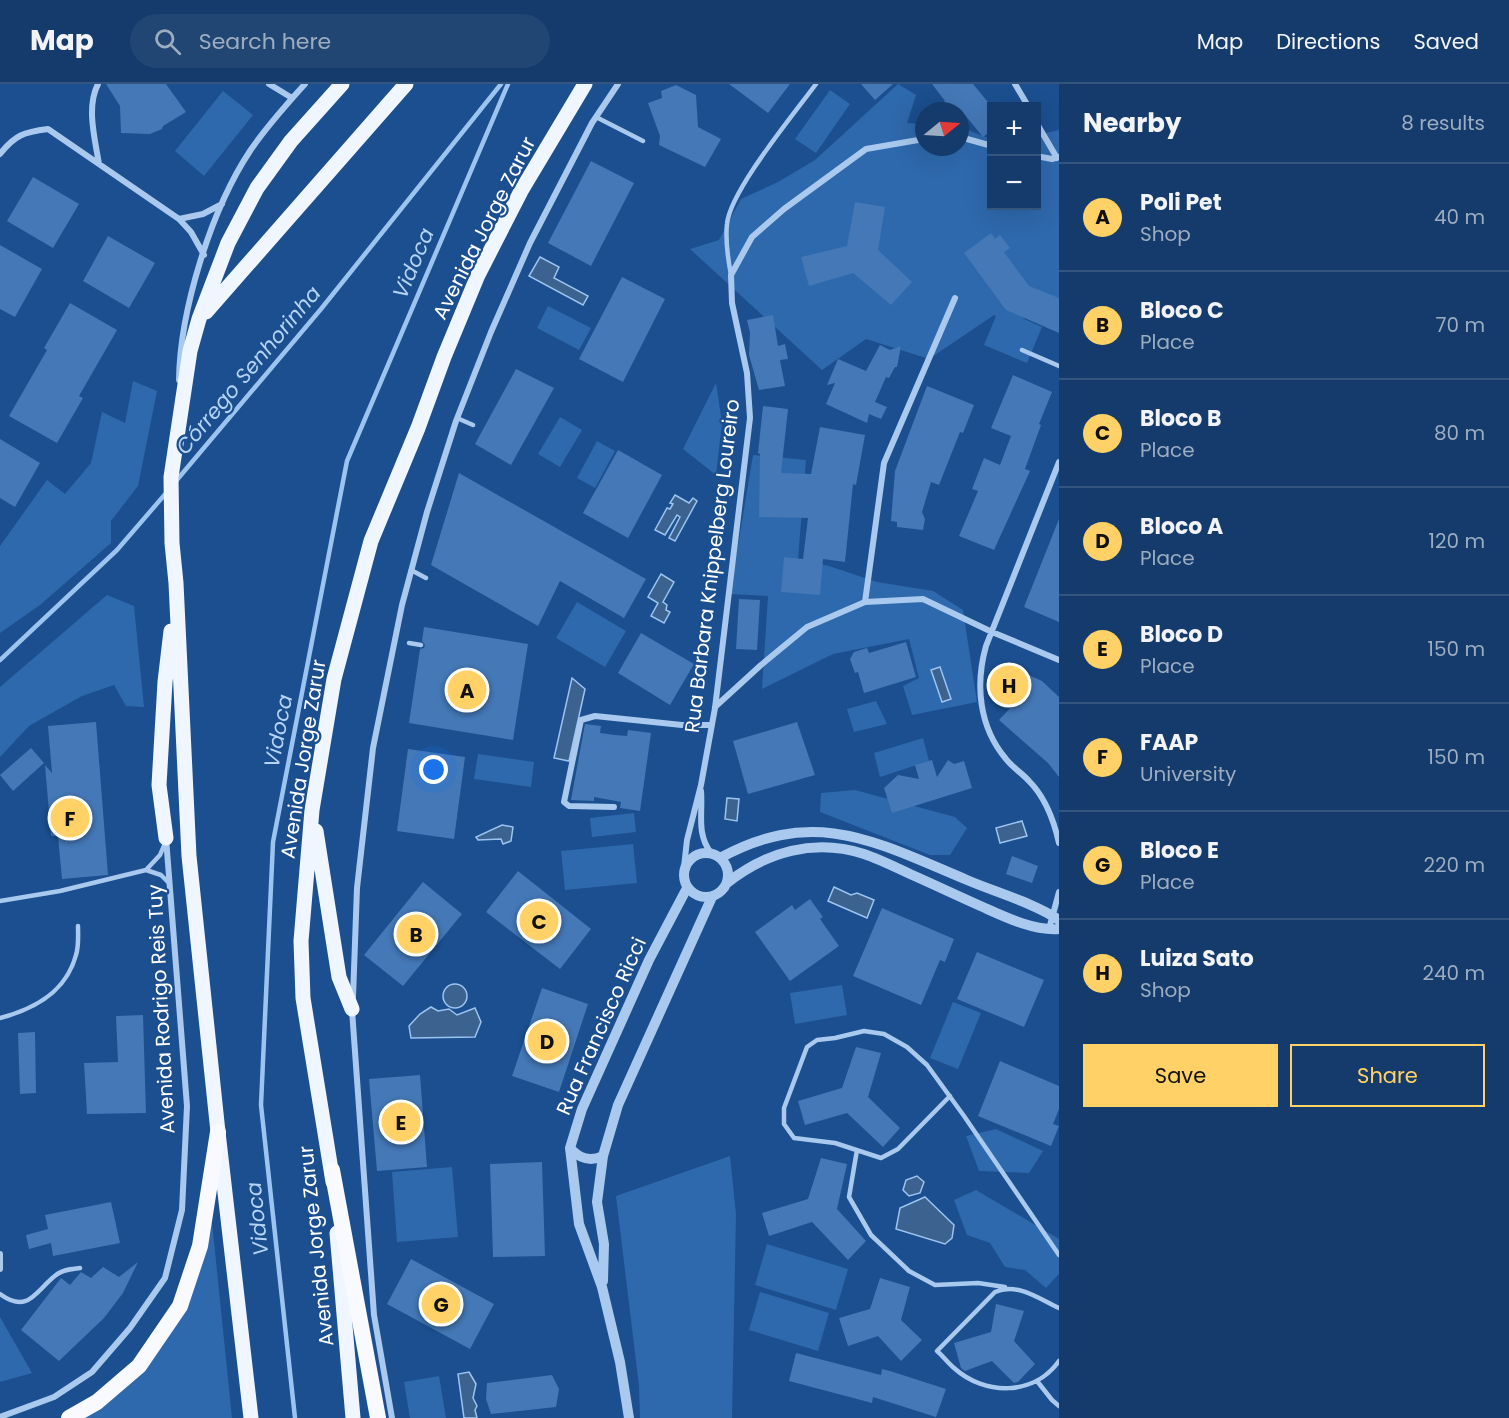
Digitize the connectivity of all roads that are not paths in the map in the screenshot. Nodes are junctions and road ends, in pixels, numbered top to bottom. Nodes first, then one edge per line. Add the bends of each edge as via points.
1 (98, 84) edge
2 (269, 84) edge
3 (305, 84) edge
4 (342, 84) edge
5 (406, 84) edge
6 (585, 84) edge
7 (618, 84) edge
8 (816, 84) edge
9 (1015, 84) edge
10 (292, 98) junction
11 (1026, 102) edge
12 (597, 117) junction
13 (1041, 130) edge
14 (969, 140) edge
15 (643, 141) dead end
16 (915, 141) edge
17 (987, 145) edge
18 (0, 154) edge
19 (1041, 157) edge
20 (1058, 157) edge
21 (99, 164) junction
22 (222, 204) junction
23 (179, 219) junction
24 (204, 255) junction
25 (731, 275) junction
26 (956, 298) dead end
27 (199, 319) junction
28 (1022, 350) dead end
29 (1059, 366) edge
30 (181, 406) junction
31 (457, 418) junction
32 (473, 425) dead end
33 (1059, 462) edge
34 (411, 570) junction
35 (426, 578) dead end
36 (176, 583) junction
37 (865, 602) junction
38 (992, 632) junction
39 (410, 643) dead end
40 (421, 645) dead end
41 (1059, 660) edge
42 (715, 708) junction
43 (711, 725) junction
44 (701, 785) junction
45 (614, 807) dead end
46 (312, 810) junction
47 (166, 838) junction
48 (1059, 843) edge
49 (716, 856) junction
50 (684, 867) junction
51 (146, 870) junction
52 (727, 883) junction
53 (171, 885) junction
54 (687, 888) junction
55 (1059, 892) edge
56 (712, 897) junction
57 (0, 901) edge
58 (1056, 918) edge
59 (78, 926) dead end
60 (1054, 930) edge
61 (352, 1009) junction
62 (0, 1018) edge
63 (950, 1096) junction
64 (218, 1132) junction
65 (570, 1148) junction
66 (857, 1150) junction
67 (603, 1156) junction
68 (332, 1170) junction
69 (0, 1254) edge
70 (1059, 1255) edge
71 (80, 1268) dead end
72 (0, 1269) edge
73 (602, 1287) junction
74 (1006, 1288) junction
75 (0, 1293) edge
76 (1059, 1308) edge
77 (1059, 1361) edge
78 (1037, 1381) junction
79 (1059, 1406) edge
80 (0, 1417) edge
81 (69, 1418) edge
82 (251, 1418) edge
83 (353, 1418) edge
84 (378, 1418) edge
85 (392, 1418) edge
86 (629, 1418) edge

1 - 21 street via 92,110
2 - 10 street
3 - 10 street
4 - 27 main road via 291,141 257,188 228,243
5 - 27 main road
6 - 46 main road, Avenida Jorge Zarur via 521,191 478,275 371,541 334,679
7 - 12 street
8 - 25 lane via 734,201 727,223
9 - 11 street
10 - 22 street via 249,153
12 - 15 lane
12 - 31 street via 530,243
13 - 20 street
14 - 17 street
16 - 25 street via 866,149 752,237
18 - 21 street via 15,137 48,129
19 - 20 street
21 - 23 street
22 - 23 street via 203,214
22 - 24 street
23 - 24 street
24 - 30 street via 181,338
25 - 42 street, Rua Barbara Knippelberg Loureiro via 750,418
26 - 37 street via 884,463
27 - 30 main road
28 - 29 lane
30 - 36 main road via 171,477
31 - 32 lane
31 - 34 street
33 - 38 street
34 - 35 lane
34 - 61 street via 373,748 357,888
36 - 47 main road via 159,785
36 - 64 main road via 189,856
37 - 38 street via 923,599
37 - 42 street via 807,627
38 - 41 street
38 - 48 street via 980,675 984,719 1001,753 1045,804
39 - 40 lane
42 - 43 street, Rua Barbara Knippelberg Loureiro
43 - 44 street, Rua Barbara Knippelberg Loureiro
43 - 45 street via 595,716 580,720 564,802 569,806
44 - 49 street, Rua Barbara Knippelberg Loureiro via 700,826 706,847
44 - 50 street, Rua Barbara Knippelberg Loureiro
46 - 61 main road via 339,977
46 - 68 main road, Avenida Jorge Zarur via 301,941 303,998
47 - 51 lane via 160,855
47 - 53 street, Avenida Rodrigo Reis Tuy
49 - 50 street via 700,853
49 - 52 street via 727,868
49 - 58 street via 773,836 811,831 849,835 886,846
50 - 54 street
51 - 53 lane via 161,875
51 - 57 lane
52 - 56 street
52 - 60 street via 772,856 806,848 835,848 878,859 1001,915
53 - 80 street, Avenida Rodrigo Reis Tuy via 187,1106 182,1210 165,1278 130,1328 92,1372 54,1397
54 - 56 street via 698,897
54 - 65 street, Rua Francisco Ricci via 629,1002 582,1109
55 - 58 street
56 - 67 street, Rua Francisco Ricci via 618,1105
58 - 60 street
59 - 62 lane via 77,953 69,976 50,998 21,1013
61 - 85 street via 374,1315
63 - 66 lane via 898,1149 881,1158
63 - 66 lane via 927,1065 884,1034 864,1031 817,1040 807,1047 797,1068 784,1108 784,1124 794,1138
63 - 70 lane
64 - 81 highway via 200,1246 180,1306 139,1366 97,1402
64 - 82 main road
65 - 67 street via 590,1160
65 - 73 street, Rua Francisco Ricci via 579,1224
66 - 74 lane via 849,1197 871,1234 909,1270 935,1285 978,1283
67 - 73 street, Rua Francisco Ricci via 597,1202 604,1244
68 - 83 main road, Avenida Jorge Zarur
68 - 84 highway
69 - 72 street
71 - 75 lane via 58,1273 34,1297 23,1302 10,1301
73 - 86 street, Rua Francisco Ricci
74 - 76 lane
74 - 78 lane via 937,1350 955,1369 976,1381 1014,1389
77 - 78 lane
78 - 79 lane

